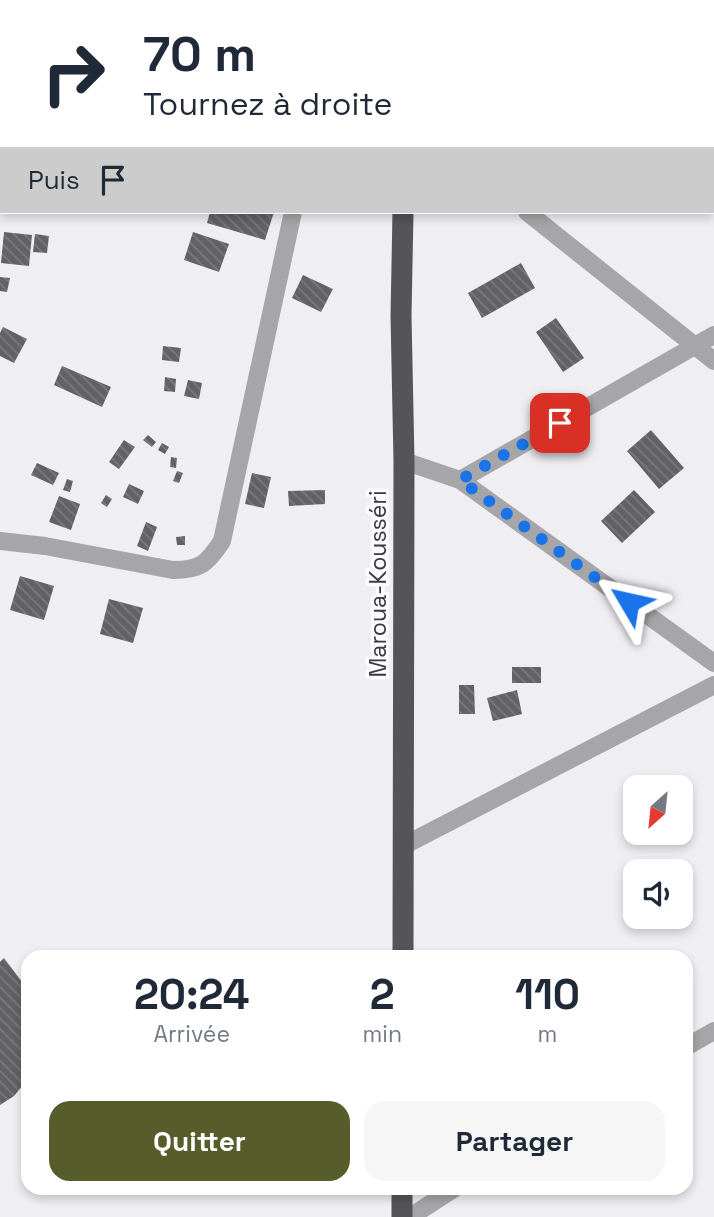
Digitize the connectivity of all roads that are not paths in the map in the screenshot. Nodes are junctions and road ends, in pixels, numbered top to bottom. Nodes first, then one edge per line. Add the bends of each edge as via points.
1 (293, 214) edge
2 (407, 214) edge
3 (530, 214) edge
4 (714, 335) edge
5 (695, 345) junction
6 (714, 360) edge
7 (404, 461) junction
8 (460, 480) junction
9 (0, 541) edge
10 (714, 663) edge
11 (714, 685) edge
12 (403, 846) junction
13 (402, 950) edge
14 (714, 1031) edge
15 (693, 1042) edge
16 (402, 1195) edge
17 (444, 1195) edge
18 (402, 1217) edge
19 (410, 1217) edge

1 - 9 street via 222,541 211,558 194,570 173,570
2 - 7 highway, Maroua-Kousséri via 401,316
3 - 5 street
4 - 5 street
5 - 6 street
5 - 8 street
7 - 8 street
7 - 12 highway, Maroua-Kousséri
8 - 10 street
11 - 12 street
12 - 13 highway, Maroua-Kousséri
14 - 15 street
16 - 18 highway
17 - 19 street

